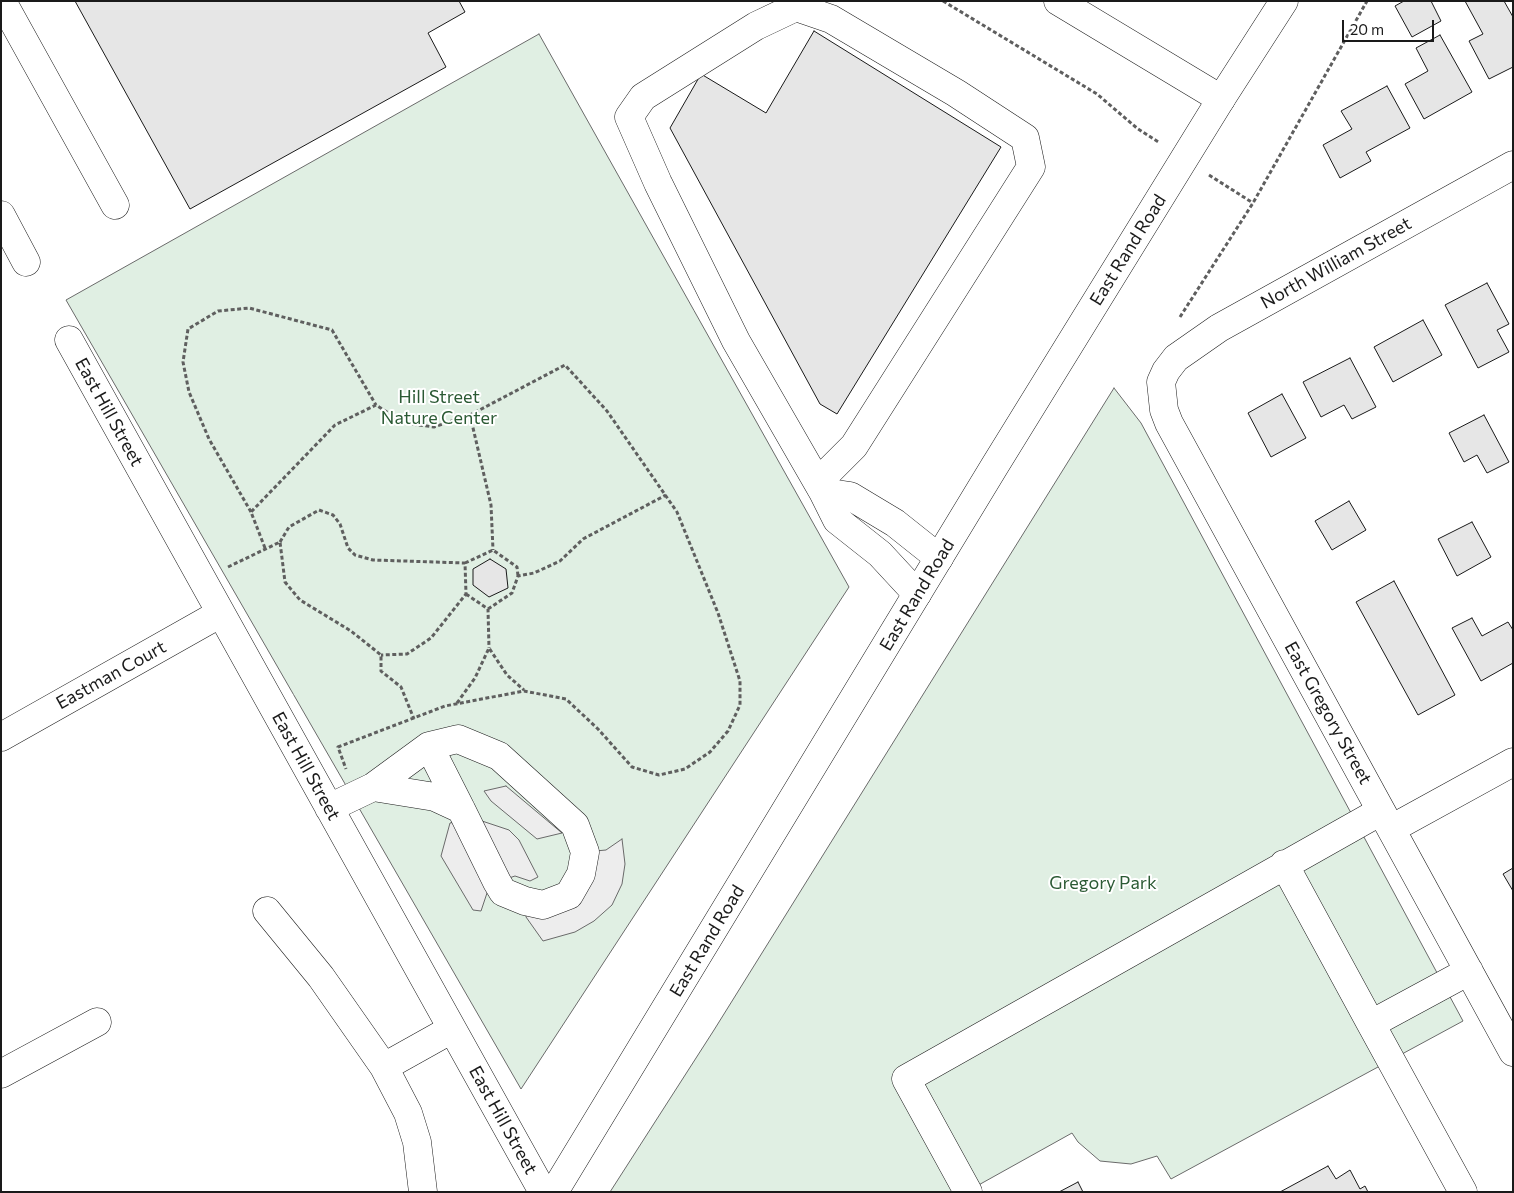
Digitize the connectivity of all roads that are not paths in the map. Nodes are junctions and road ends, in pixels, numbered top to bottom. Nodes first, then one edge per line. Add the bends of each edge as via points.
1 (2, 1) edge
2 (1284, 1) edge
3 (1079, 6) edge
4 (816, 7) edge
5 (1221, 99) junction
6 (1513, 166) edge
7 (115, 205) dead end
8 (1, 215) edge
9 (26, 262) dead end
10 (69, 340) dead end
11 (1166, 371) joint
12 (821, 487) junction
13 (939, 558) junction
14 (917, 594) junction
15 (222, 613) junction
16 (1, 737) edge
17 (429, 746) junction
18 (1513, 762) edge
19 (365, 791) junction
20 (329, 808) junction
21 (461, 809) junction
22 (1386, 820) junction
23 (1284, 864) junction
24 (267, 911) dead end
25 (1469, 971) junction
26 (97, 1022) dead end
27 (1371, 1024) junction
28 (452, 1029) junction
29 (1513, 1052) edge
30 (384, 1067) junction
31 (1, 1074) edge
32 (422, 1192) edge
33 (543, 1192) edge
34 (554, 1192) edge
35 (968, 1192) edge
36 (1463, 1192) edge

1 - 7 street
2 - 5 street, East Rand Road
3 - 5 street
4 - 12 street via 796,7 756,26 643,97 629,117 736,341
4 - 12 street via 1025,138 1031,167 854,446
5 - 13 street, East Rand Road
6 - 11 street, North William Street via 1219,328 1176,358
8 - 9 street
10 - 15 street, East Hill Street
11 - 22 street, East Gregory Street via 1162,396 1169,423
12 - 13 street via 850,496 894,523
12 - 14 street via 837,520 880,554
13 - 14 street, East Rand Road
14 - 34 street, East Rand Road
15 - 16 street, Eastman Court
15 - 20 street, East Hill Street
17 - 19 street
17 - 21 street
17 - 21 street via 458,739 499,756 575,825 585,852 581,874 569,895 544,905 526,902 503,892
18 - 22 street
19 - 20 street
19 - 21 street via 435,796
20 - 28 street, East Hill Street
22 - 23 street
22 - 25 street, East Gregory Street
23 - 27 street
23 - 35 street via 906,1079
24 - 30 street via 321,977
25 - 27 street
25 - 29 street, East Gregory Street
26 - 31 street
27 - 36 street
28 - 30 street
28 - 33 street, East Hill Street
30 - 32 street via 408,1113

